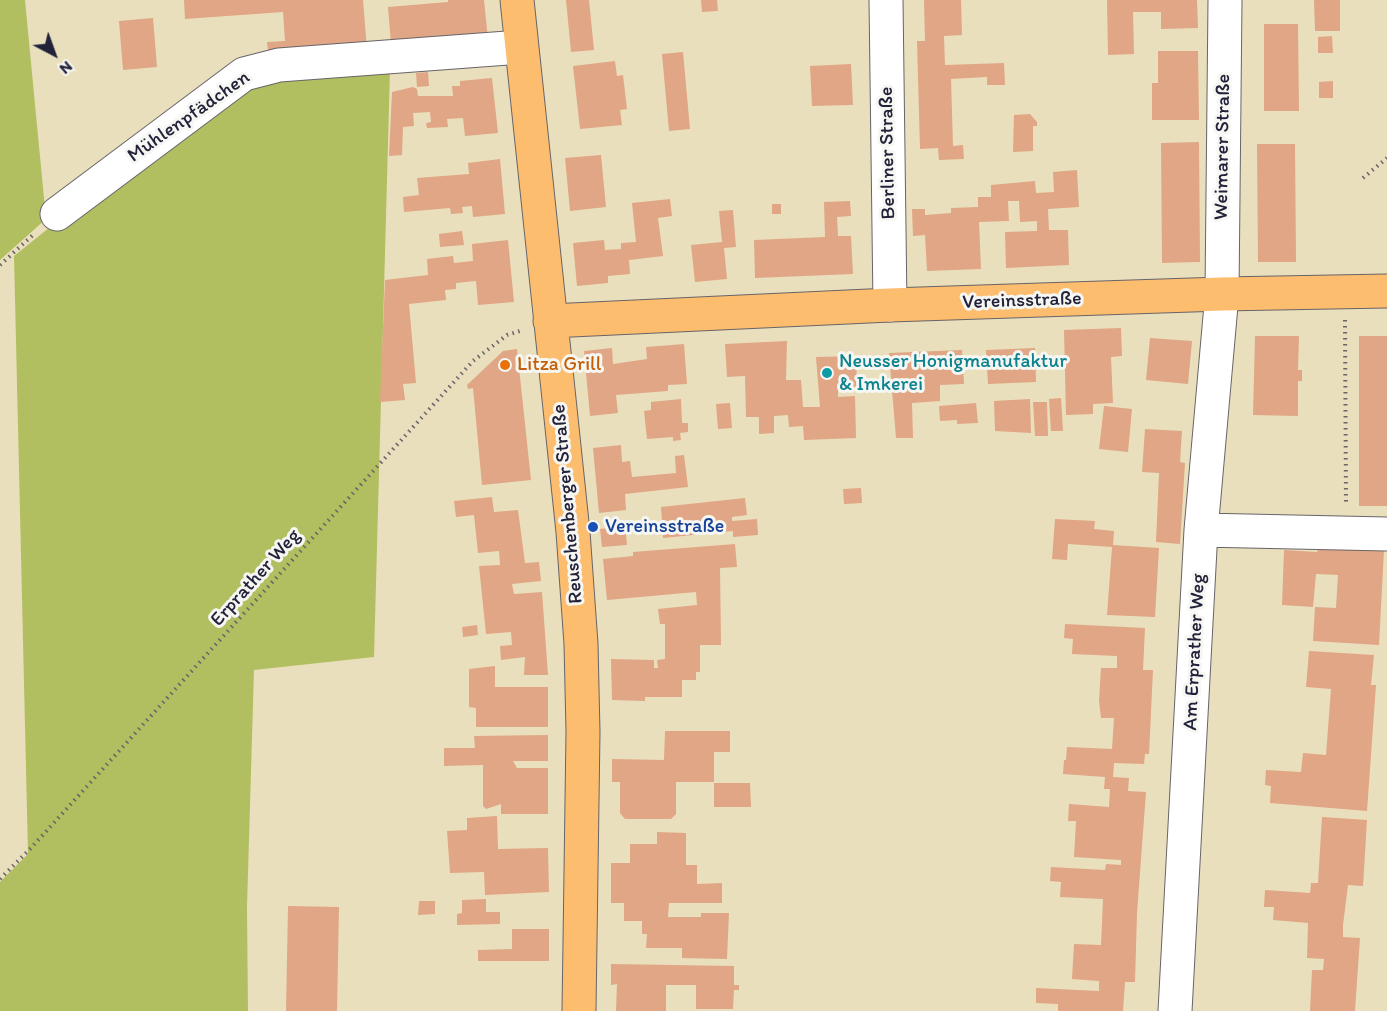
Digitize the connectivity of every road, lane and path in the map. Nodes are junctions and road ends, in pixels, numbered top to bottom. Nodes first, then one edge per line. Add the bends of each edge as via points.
1 (517, 0) edge
2 (886, 0) edge
3 (1225, 0) edge
4 (521, 47) junction
5 (1387, 158) edge
6 (1364, 178) dead end
7 (57, 214) joint
8 (0, 265) edge
9 (1387, 291) edge
10 (1345, 293) junction
11 (1222, 294) junction
12 (890, 305) junction
13 (550, 321) junction
14 (1202, 530) junction
15 (1346, 533) junction
16 (1387, 534) edge
17 (0, 879) edge
18 (579, 1011) edge
19 (1175, 1011) edge

1 - 4 main road, Reuschenberger Straße
2 - 12 street, Berliner Straße
3 - 11 street, Weimarer Straße
4 - 7 street, Mühlenpfädchen via 279,65 257,70 231,82
4 - 13 main road, Reuschenberger Straße
5 - 6 path
7 - 8 path
9 - 10 main road, Vereinsstraße
10 - 11 main road, Vereinsstraße
10 - 15 path
11 - 12 main road, Vereinsstraße
11 - 14 street, Am Erprather Weg
12 - 13 main road, Vereinsstraße
13 - 17 path, Erprather Weg via 507,335 473,361
13 - 18 main road, Reuschenberger Straße via 581,644
14 - 15 street
14 - 19 street, Am Erprather Weg
15 - 16 street

